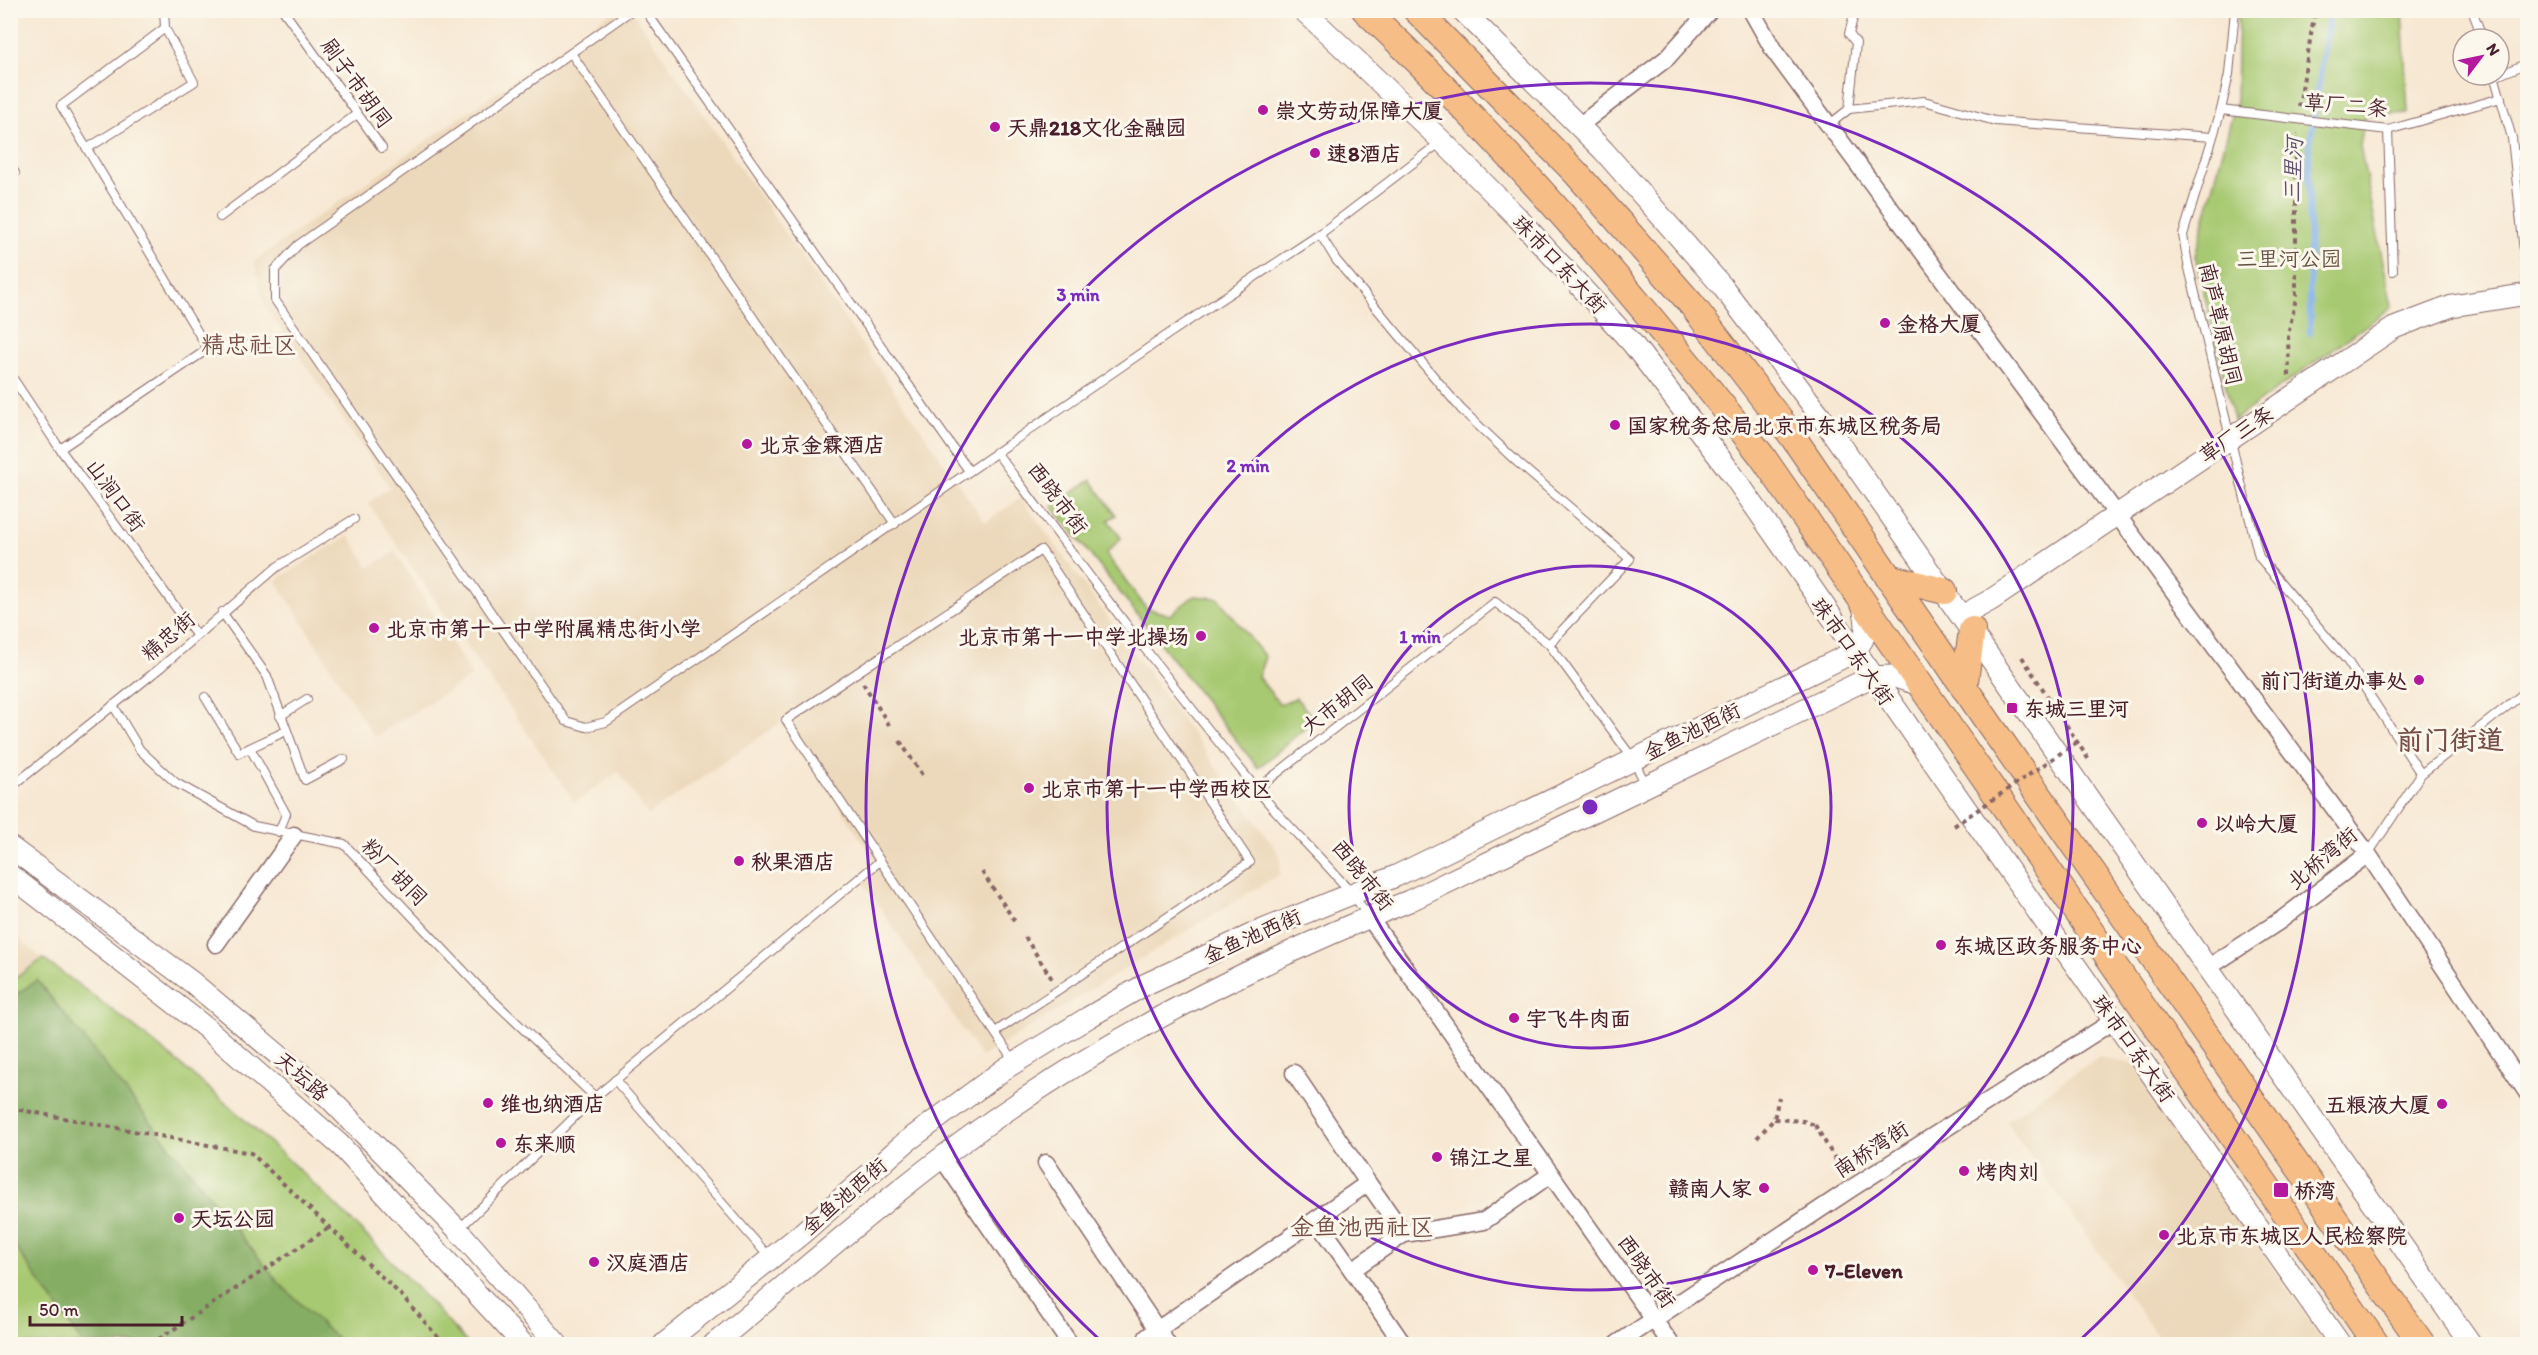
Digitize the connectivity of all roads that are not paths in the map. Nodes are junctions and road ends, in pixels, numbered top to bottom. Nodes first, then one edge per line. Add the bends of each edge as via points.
1 (164, 10) edge
2 (283, 10) edge
3 (632, 10) edge
4 (645, 10) edge
5 (1303, 10) edge
6 (1365, 10) edge
7 (1416, 10) edge
8 (1462, 10) edge
9 (1710, 10) edge
10 (1751, 10) edge
11 (1856, 10) edge
12 (2235, 10) edge
13 (2472, 10) edge
14 (2478, 27) edge
15 (165, 28) junction
16 (572, 53) junction
17 (2528, 63) edge
18 (2511, 69) edge
19 (2499, 87) edge
20 (2501, 98) junction
21 (1849, 110) junction
22 (2221, 110) junction
23 (357, 114) junction
24 (1580, 124) junction
25 (1829, 124) junction
26 (2388, 130) junction
27 (2212, 136) junction
28 (1442, 141) junction
29 (88, 148) junction
30 (382, 148) dead end
31 (2528, 151) edge
32 (2514, 155) junction
33 (10, 166) edge
34 (10, 176) edge
35 (220, 217) dead end
36 (1320, 234) junction
37 (2393, 271) dead end
38 (2528, 288) edge
39 (2528, 294) edge
40 (266, 343) dead end
41 (208, 349) junction
42 (10, 374) edge
43 (2230, 438) junction
44 (60, 448) junction
45 (996, 452) junction
46 (969, 471) junction
47 (2118, 513) junction
48 (354, 519) dead end
49 (895, 524) junction
50 (1888, 577) junction
51 (1944, 591) junction
52 (1862, 602) junction
53 (222, 612) junction
54 (1967, 623) junction
55 (196, 636) junction
56 (1549, 644) junction
57 (1854, 652) junction
58 (1871, 677) junction
59 (1920, 685) junction
60 (1964, 688) junction
61 (2528, 690) edge
62 (205, 697) dead end
63 (307, 699) dead end
64 (113, 705) junction
65 (280, 716) junction
66 (286, 731) junction
67 (250, 748) junction
68 (344, 759) dead end
69 (1634, 759) junction
70 (2421, 774) junction
71 (1646, 785) junction
72 (10, 788) edge
73 (1257, 789) junction
74 (287, 833) junction
75 (10, 847) edge
76 (2368, 854) junction
77 (880, 861) junction
78 (10, 875) edge
79 (1352, 892) junction
80 (1369, 917) junction
81 (216, 944) dead end
82 (2206, 969) junction
83 (2115, 1020) junction
84 (996, 1032) junction
85 (1015, 1062) junction
86 (1294, 1073) dead end
87 (615, 1080) junction
88 (2528, 1094) edge
89 (595, 1097) junction
90 (942, 1158) junction
91 (1046, 1163) dead end
92 (1551, 1174) junction
93 (1368, 1183) junction
94 (1316, 1219) junction
95 (458, 1230) junction
96 (1404, 1234) junction
97 (770, 1258) junction
98 (1352, 1270) junction
99 (1654, 1320) junction
100 (1152, 1333) junction
101 (523, 1344) edge
102 (557, 1344) edge
103 (664, 1344) edge
104 (714, 1344) edge
105 (1070, 1344) edge
106 (1167, 1344) edge
107 (1403, 1344) edge
108 (1617, 1344) edge
109 (1671, 1344) edge
110 (2340, 1344) edge
111 (2376, 1344) edge
112 (2422, 1344) edge
113 (2471, 1344) edge

1 - 15 lane
2 - 23 lane, 刷子市胡同
3 - 16 lane
4 - 46 lane
5 - 28 street, 珠市口东大街
6 - 52 main road, 珠市口东大街 via 1546,196 1657,322 1762,456
7 - 50 main road via 1576,173 1692,305 1793,437
8 - 24 street
9 - 24 street via 1667,57
10 - 25 street via 1774,51
11 - 21 lane via 1849,34 1856,44
12 - 22 lane, 南芦草原胡同
13 - 14 lane
15 - 29 lane via 61,106
15 - 29 lane via 194,82
16 - 49 lane
16 - 49 lane via 298,245 275,270 274,300 566,721 586,727 606,722
17 - 18 lane
19 - 20 lane
20 - 26 lane, 草厂二条
20 - 32 lane
21 - 25 lane
21 - 27 lane via 1924,101 1995,121
22 - 26 lane, 草厂二条
22 - 27 lane, 南芦草原胡同
23 - 30 lane, 刷子市胡同
23 - 35 lane
24 - 51 street via 1722,286 1822,418
25 - 47 street
26 - 37 lane
27 - 43 lane, 南芦草原胡同 via 2183,235
28 - 36 lane
28 - 57 street, 珠市口东大街 via 1632,343 1731,474
29 - 41 lane
31 - 32 lane
32 - 38 lane
33 - 34 lane via 15,173
36 - 45 lane
36 - 56 lane via 1336,260 1461,409 1630,559
39 - 43 street, 草厂三条 via 2452,306 2394,328
40 - 41 lane
41 - 44 lane
42 - 44 lane, 山涧口街
43 - 47 street, 草厂三条
43 - 70 lane, 南芦草原胡同 via 2259,557 2348,662
44 - 55 lane, 山涧口街
45 - 46 lane
45 - 73 lane, 西晓市街 via 1136,639
46 - 49 lane
47 - 54 street, 草厂三条 via 1991,600
47 - 76 street
48 - 53 lane, 精忠街 via 277,567
50 - 51 main road
50 - 60 main road
51 - 54 street
52 - 57 street via 1864,640
52 - 59 main road, 珠市口东大街
53 - 55 lane, 精忠街
53 - 65 lane via 267,676
54 - 60 main road
54 - 82 street
55 - 64 lane, 精忠街
56 - 69 lane
56 - 73 lane, 大市胡同 via 1495,602
57 - 58 street, 珠市口东大街
57 - 69 street, 金鱼池西街
58 - 59 street, 金鱼池西街 via 1892,676
58 - 71 street, 金鱼池西街
58 - 83 street, 珠市口东大街
59 - 111 main road, 珠市口东大街
60 - 112 main road
61 - 70 lane, 北桥湾街
62 - 67 lane via 239,753
63 - 65 lane
64 - 72 lane, 精忠街
64 - 74 lane, 粉厂胡同 via 140,750 176,783 254,826
65 - 66 lane
66 - 67 lane
66 - 68 lane via 305,780
67 - 74 lane via 286,814
69 - 71 lane
69 - 79 street, 金鱼池西街 via 1396,876
70 - 76 lane, 北桥湾街
71 - 80 street, 金鱼池西街
73 - 79 lane, 西晓市街
74 - 81 street
74 - 89 lane, 粉厂胡同 via 344,844 478,986
75 - 95 street, 天坛路 via 193,983 327,1097
76 - 82 street, 北桥湾街 via 2281,920
76 - 88 street
77 - 84 lane
77 - 84 lane via 786,720 1041,550 1250,862
77 - 87 lane
78 - 101 street, 天坛路 via 206,1027 340,1145
79 - 80 lane, 西晓市街
79 - 85 street, 金鱼池西街 via 1146,984
80 - 90 street, 金鱼池西街 via 1137,1029 1014,1106
80 - 92 street, 西晓市街
82 - 113 street
83 - 99 street, 南桥湾街
83 - 110 street, 珠市口东大街
84 - 85 lane
85 - 97 street, 金鱼池西街 via 906,1143
86 - 93 street
87 - 89 lane
87 - 97 lane
89 - 95 lane
90 - 104 street, 金鱼池西街
90 - 105 street
91 - 100 street
92 - 96 street via 1484,1221
92 - 99 street, 西晓市街
93 - 94 street
93 - 96 street
94 - 98 street
94 - 100 street
95 - 102 street, 天坛路
96 - 98 street
97 - 103 street, 金鱼池西街
98 - 107 street
99 - 108 street, 南桥湾街
99 - 109 street, 西晓市街
100 - 106 street

